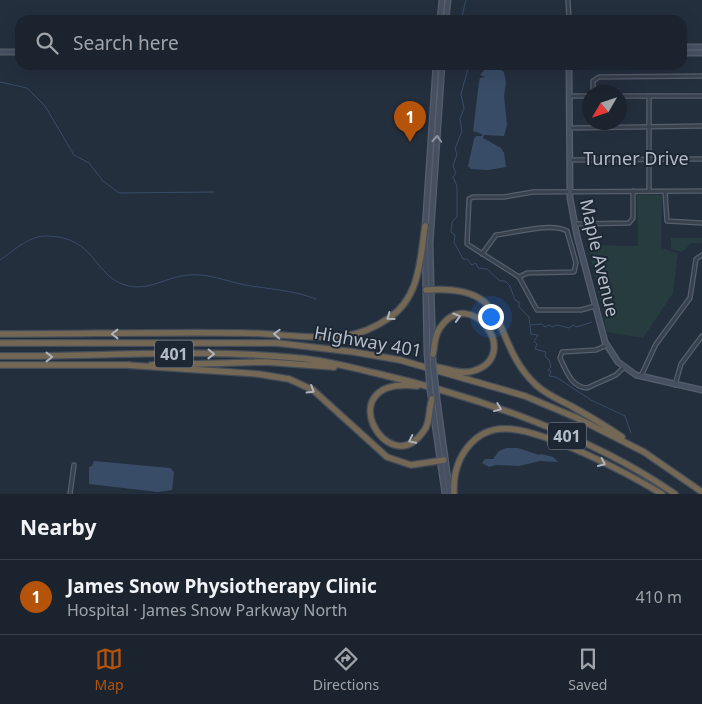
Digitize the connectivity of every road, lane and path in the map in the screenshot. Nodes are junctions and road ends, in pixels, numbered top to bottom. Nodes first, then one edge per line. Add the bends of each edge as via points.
1 (442, 0) edge
2 (448, 0) edge
3 (568, 0) edge
4 (440, 15) edge
5 (446, 15) edge
6 (569, 15) edge
7 (687, 47) edge
8 (702, 47) edge
9 (0, 52) edge
10 (15, 52) edge
11 (687, 53) edge
12 (702, 53) edge
13 (436, 70) edge
14 (442, 70) edge
15 (569, 70) edge
16 (702, 76) edge
17 (594, 85) edge
18 (570, 96) junction
19 (582, 96) edge
20 (627, 96) edge
21 (648, 96) junction
22 (702, 96) edge
23 (702, 126) edge
24 (570, 128) junction
25 (649, 128) junction
26 (702, 159) edge
27 (570, 160) junction
28 (649, 160) junction
29 (633, 191) junction
30 (665, 191) junction
31 (702, 191) edge
32 (570, 192) junction
33 (649, 192) junction
34 (702, 223) edge
35 (574, 224) junction
36 (425, 226) junction
37 (482, 254) junction
38 (702, 255) edge
39 (519, 277) junction
40 (428, 290) junction
41 (595, 306) junction
42 (0, 334) edge
43 (702, 336) edge
44 (0, 343) edge
45 (607, 345) junction
46 (430, 354) junction
47 (0, 356) edge
48 (0, 365) edge
49 (126, 365) junction
50 (422, 366) junction
51 (346, 367) junction
52 (624, 367) junction
53 (640, 377) junction
54 (675, 385) junction
55 (702, 390) edge
56 (452, 393) junction
57 (434, 399) junction
58 (644, 452) junction
59 (442, 461) junction
60 (74, 465) dead end
61 (702, 492) edge
62 (70, 494) edge
63 (445, 494) edge
64 (450, 494) edge
65 (454, 494) edge
66 (662, 494) edge
67 (675, 494) edge

1 - 4 main road
2 - 5 main road
3 - 6 street
7 - 8 main road
9 - 10 main road
11 - 12 main road
13 - 36 main road
40 -> 14 main road
15 - 18 main road, Maple Avenue
16 - 17 street via 599,77
18 - 19 street
18 - 24 main road, Maple Avenue
20 - 21 street
21 - 22 street
21 - 25 street
23 - 25 street
24 - 25 street
24 - 27 main road, Maple Avenue
25 - 28 street
26 - 28 street, Turner Drive
27 - 28 street, Turner Drive
27 - 32 main road, Maple Avenue
28 - 33 street
29 - 32 street
29 - 33 street
29 - 35 street via 633,218 629,223
30 - 31 street
30 - 33 street
30 - 34 street via 667,221
32 - 35 main road, Maple Avenue
32 - 37 street via 471,197 467,202 466,242
35 - 41 main road, Maple Avenue
36 - 40 main road
36 -> 42 highway via 418,276 412,293 390,318 362,333 326,337 243,332
37 - 39 street
37 - 39 street via 496,234 532,229 561,228 567,231 576,263 574,272 527,273
38 - 53 street via 696,259 689,301 656,344
39 - 41 street via 537,310 581,310
40 - 46 main road
40 - 58 highway via 460,290 481,298 494,313 517,361 538,387
41 - 45 main road, Maple Avenue
43 - 54 street via 681,364
44 - 50 highway, Highway 401 / 401 via 277,344 354,352
45 - 52 main road, Maple Avenue
45 - 52 street via 596,350 562,352 559,357 571,380 587,388 616,375
46 -> 50 highway via 439,329 455,316 477,317 492,334 492,354 479,369 462,372
46 - 57 main road, bridge
46 - 57 main road, bridge via 430,390
47 -> 51 highway, 401 via 230,354 298,358
48 - 49 highway, 401
49 - 51 highway, 401 via 266,362
49 -> 59 highway via 289,378 313,390 387,458 411,465
50 - 58 highway, Highway 401 / 401 via 525,396
51 - 56 highway, Highway 401 / 401
52 - 53 main road, Maple Avenue
53 - 54 main road, Maple Avenue
54 - 55 main road, Maple Avenue
57 -> 56 highway via 426,429 412,442 390,443 373,428 370,416 373,403 388,388 410,385
56 -> 67 highway, Highway 401 / 401 via 588,445
57 - 59 main road
58 - 61 highway, Highway 401 / 401
59 - 63 main road
59 - 64 main road
60 - 62 street
65 -> 66 highway via 456,469 465,449 482,434 511,428 572,449

